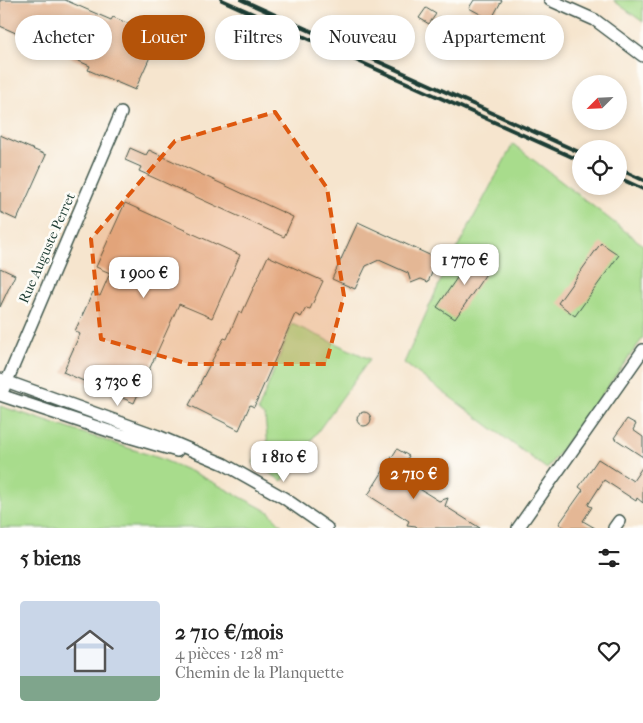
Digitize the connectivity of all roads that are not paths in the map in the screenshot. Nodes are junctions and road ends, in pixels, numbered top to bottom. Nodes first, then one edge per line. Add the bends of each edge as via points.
1 (550, 0) edge
2 (643, 56) edge
3 (121, 113) dead end
4 (643, 350) edge
5 (3, 380) edge
6 (0, 395) edge
7 (224, 464) junction
8 (327, 528) edge
9 (518, 528) edge

1 - 2 street via 595,20
3 - 5 street, Rue Auguste Perret
4 - 9 street
5 - 6 street, Rue Auguste Perret
5 - 7 street via 158,436
6 - 7 street
7 - 8 street via 284,498

